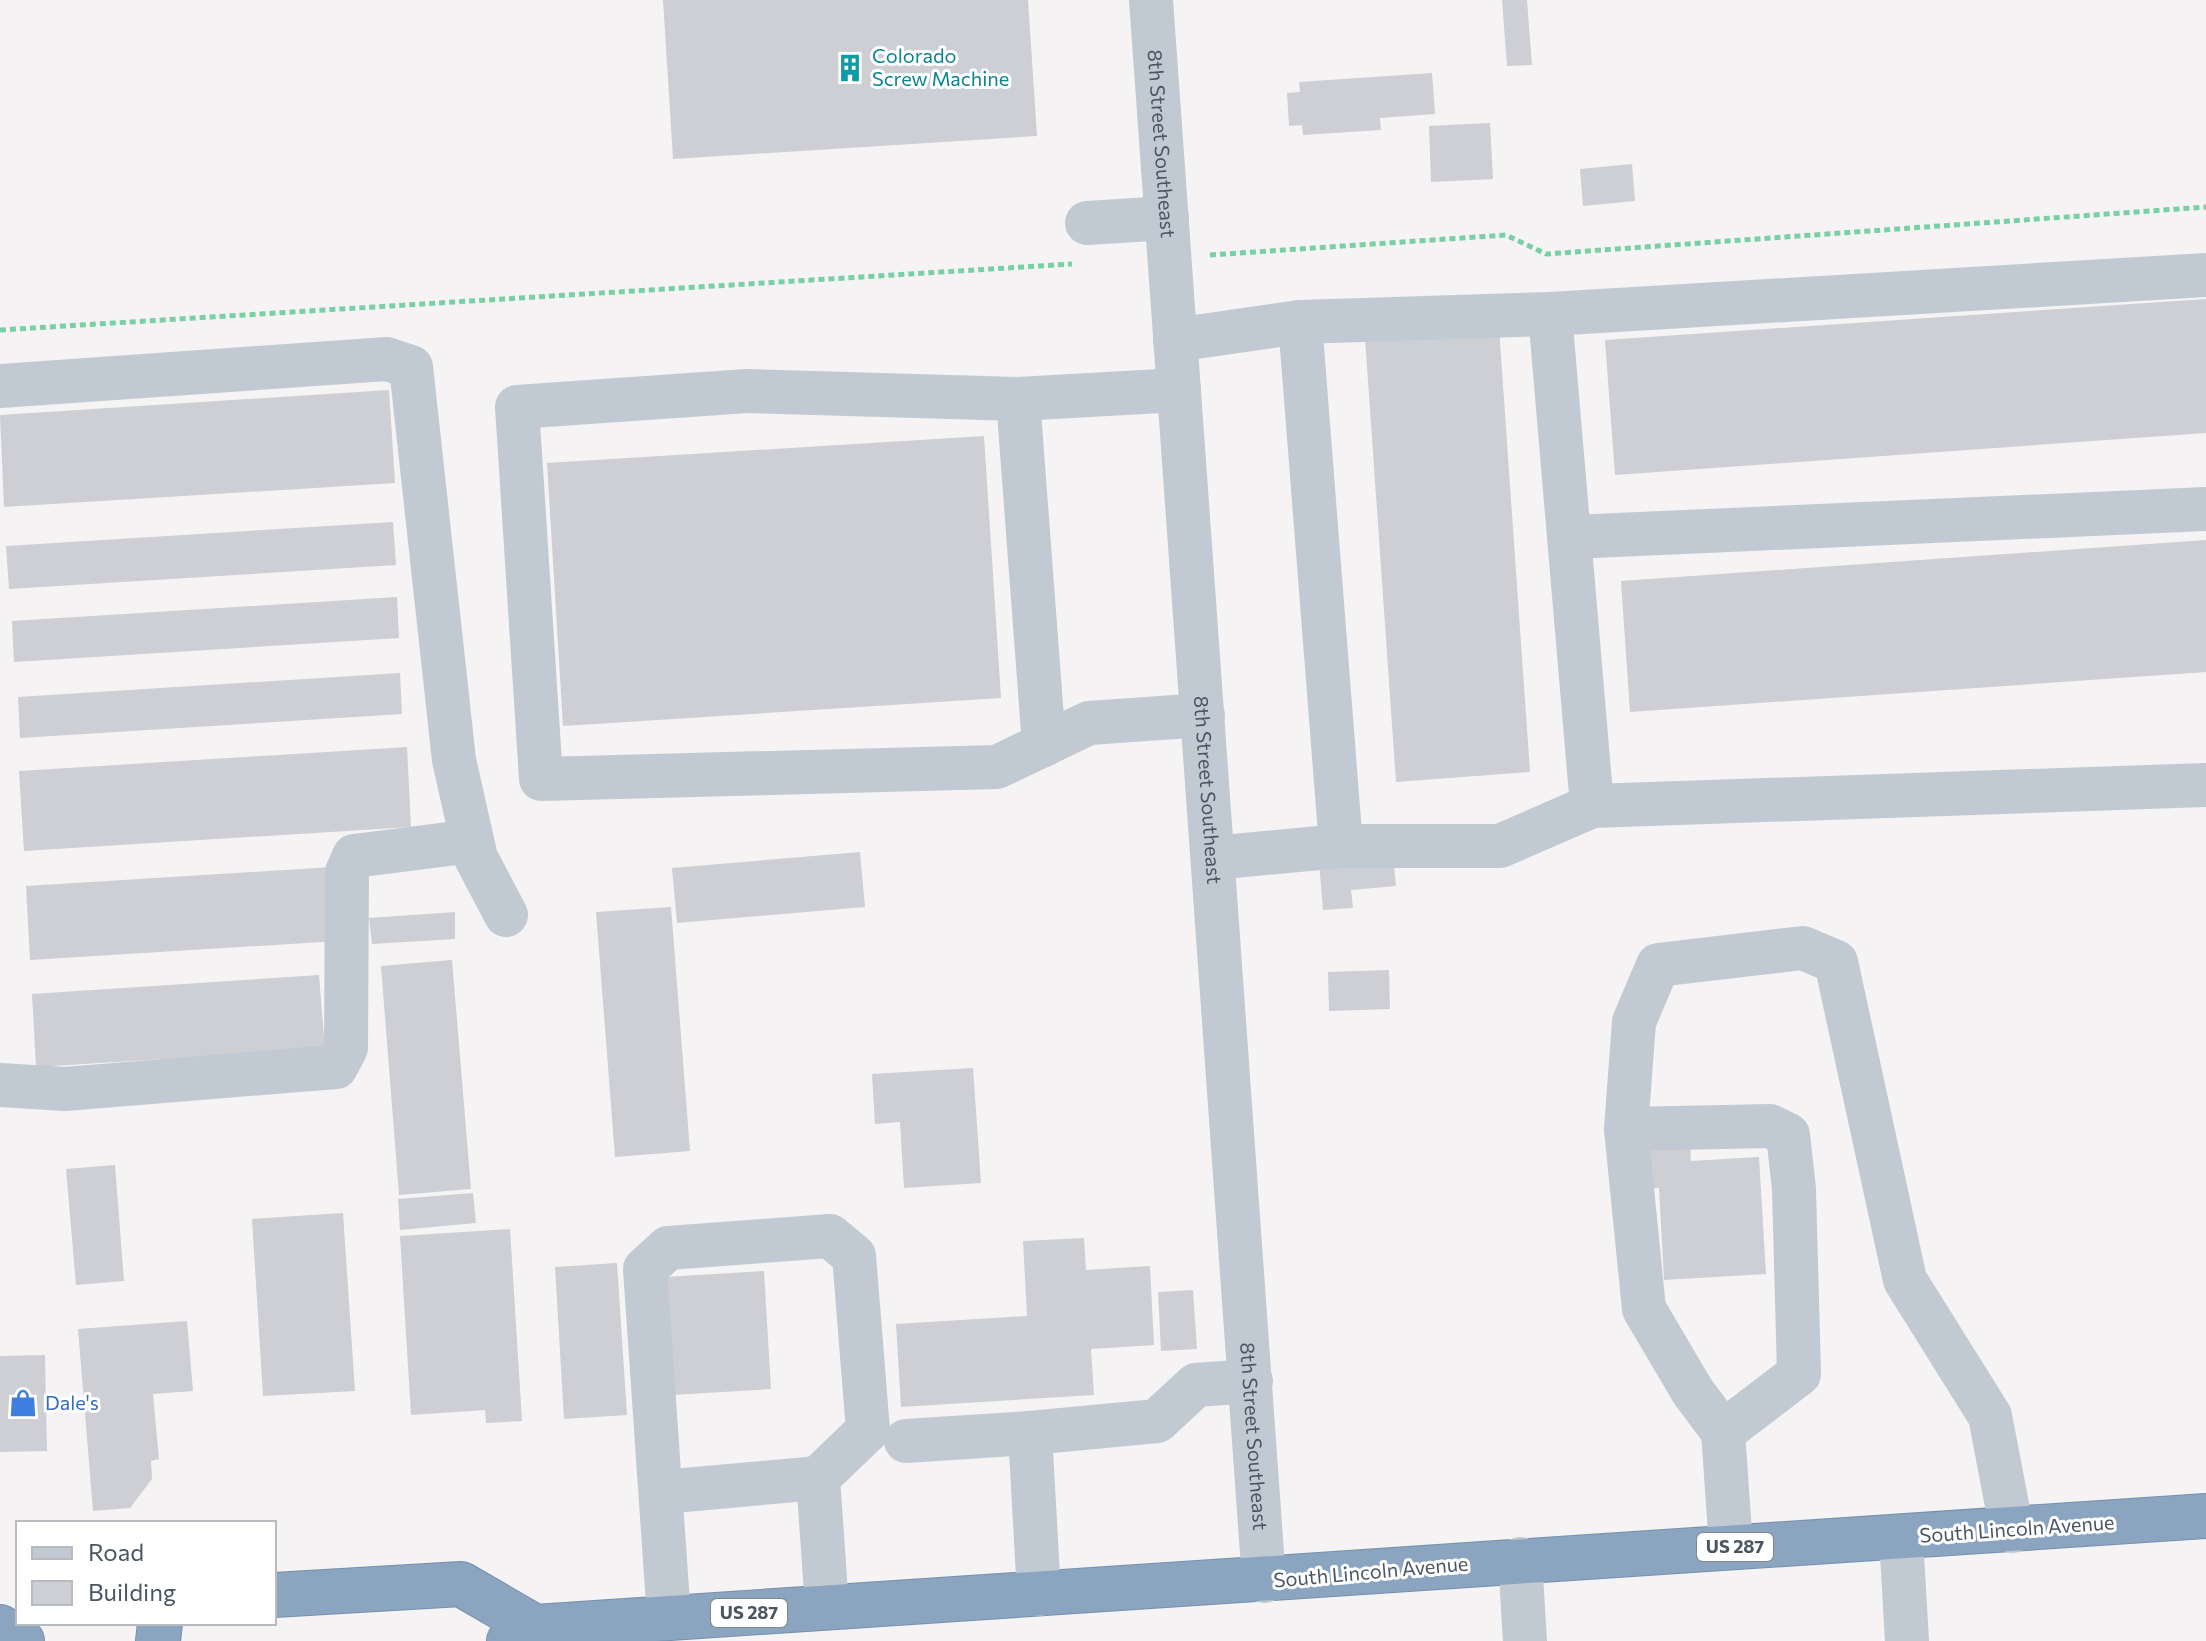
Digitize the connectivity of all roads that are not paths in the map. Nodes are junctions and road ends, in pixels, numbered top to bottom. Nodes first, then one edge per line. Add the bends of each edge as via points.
1 (1151, 0) edge
2 (1167, 218) junction
3 (1087, 223) dead end
4 (2206, 275) edge
5 (1550, 314) junction
6 (1300, 322) junction
7 (1175, 340) junction
8 (0, 386) edge
9 (1179, 390) junction
10 (1018, 399) junction
11 (2206, 509) edge
12 (1571, 537) junction
13 (1203, 715) junction
14 (1044, 745) junction
15 (2206, 785) edge
16 (1592, 806) junction
17 (472, 841) junction
18 (1341, 846) junction
19 (1213, 858) junction
20 (506, 915) dead end
21 (0, 1085) edge
22 (1626, 1129) junction
23 (1251, 1381) junction
24 (1723, 1432) junction
25 (1030, 1433) junction
26 (906, 1441) dead end
27 (818, 1478) junction
28 (662, 1492) junction
29 (2206, 1516) edge
30 (2012, 1531) junction
31 (1901, 1537) junction
32 (1731, 1547) junction
33 (1520, 1559) junction
34 (1264, 1581) junction
35 (1039, 1594) junction
36 (276, 1595) edge
37 (827, 1607) junction
38 (669, 1618) junction
39 (0, 1627) edge
40 (522, 1634) edge
41 (22, 1641) edge
42 (1525, 1641) edge
43 (1907, 1641) edge

1 - 2 street, 8th Street Southeast
2 - 3 street
2 - 7 street, 8th Street Southeast
4 - 5 street
5 - 6 street
5 - 12 street
6 - 7 street
6 - 18 street
7 - 9 street, 8th Street Southeast
8 - 17 street via 387,359 411,367 454,760
9 - 10 street
9 - 13 street, 8th Street Southeast
10 - 14 street
10 - 14 street via 747,391 517,407 541,779 997,767
11 - 12 street
12 - 16 street
13 - 14 street via 1089,723
13 - 19 street, 8th Street Southeast
15 - 16 street
16 - 18 street via 1500,846
17 - 20 street
17 - 21 street via 354,856 347,872 346,1048 336,1067 65,1089
18 - 19 street
19 - 23 street, 8th Street Southeast
22 - 24 street via 1644,1309
22 - 24 street via 1770,1126 1788,1135 1799,1374
22 - 30 street via 1634,1022 1658,965 1803,948 1836,962 1905,1280 1990,1416
23 - 25 street via 1196,1385 1157,1421
23 - 34 street, 8th Street Southeast
24 - 32 street
25 - 26 street
25 - 35 street
27 - 28 street
27 - 28 street via 868,1430 854,1256 830,1236 668,1248 645,1269
27 - 37 street
28 - 38 street
29 - 30 highway, South Lincoln Avenue / US 287
30 - 31 highway, South Lincoln Avenue / US 287
31 - 32 highway, South Lincoln Avenue / US 287
31 - 43 street
32 - 33 highway, South Lincoln Avenue / US 287
33 - 34 highway, South Lincoln Avenue / US 287
33 - 42 street
34 - 35 highway, South Lincoln Avenue / US 287
35 - 37 highway, South Lincoln Avenue / US 287
36 - 40 highway, South Lincoln Avenue / US 287 via 461,1584
37 - 38 highway, South Lincoln Avenue / US 287
38 - 40 highway, South Lincoln Avenue / US 287
39 - 41 highway

